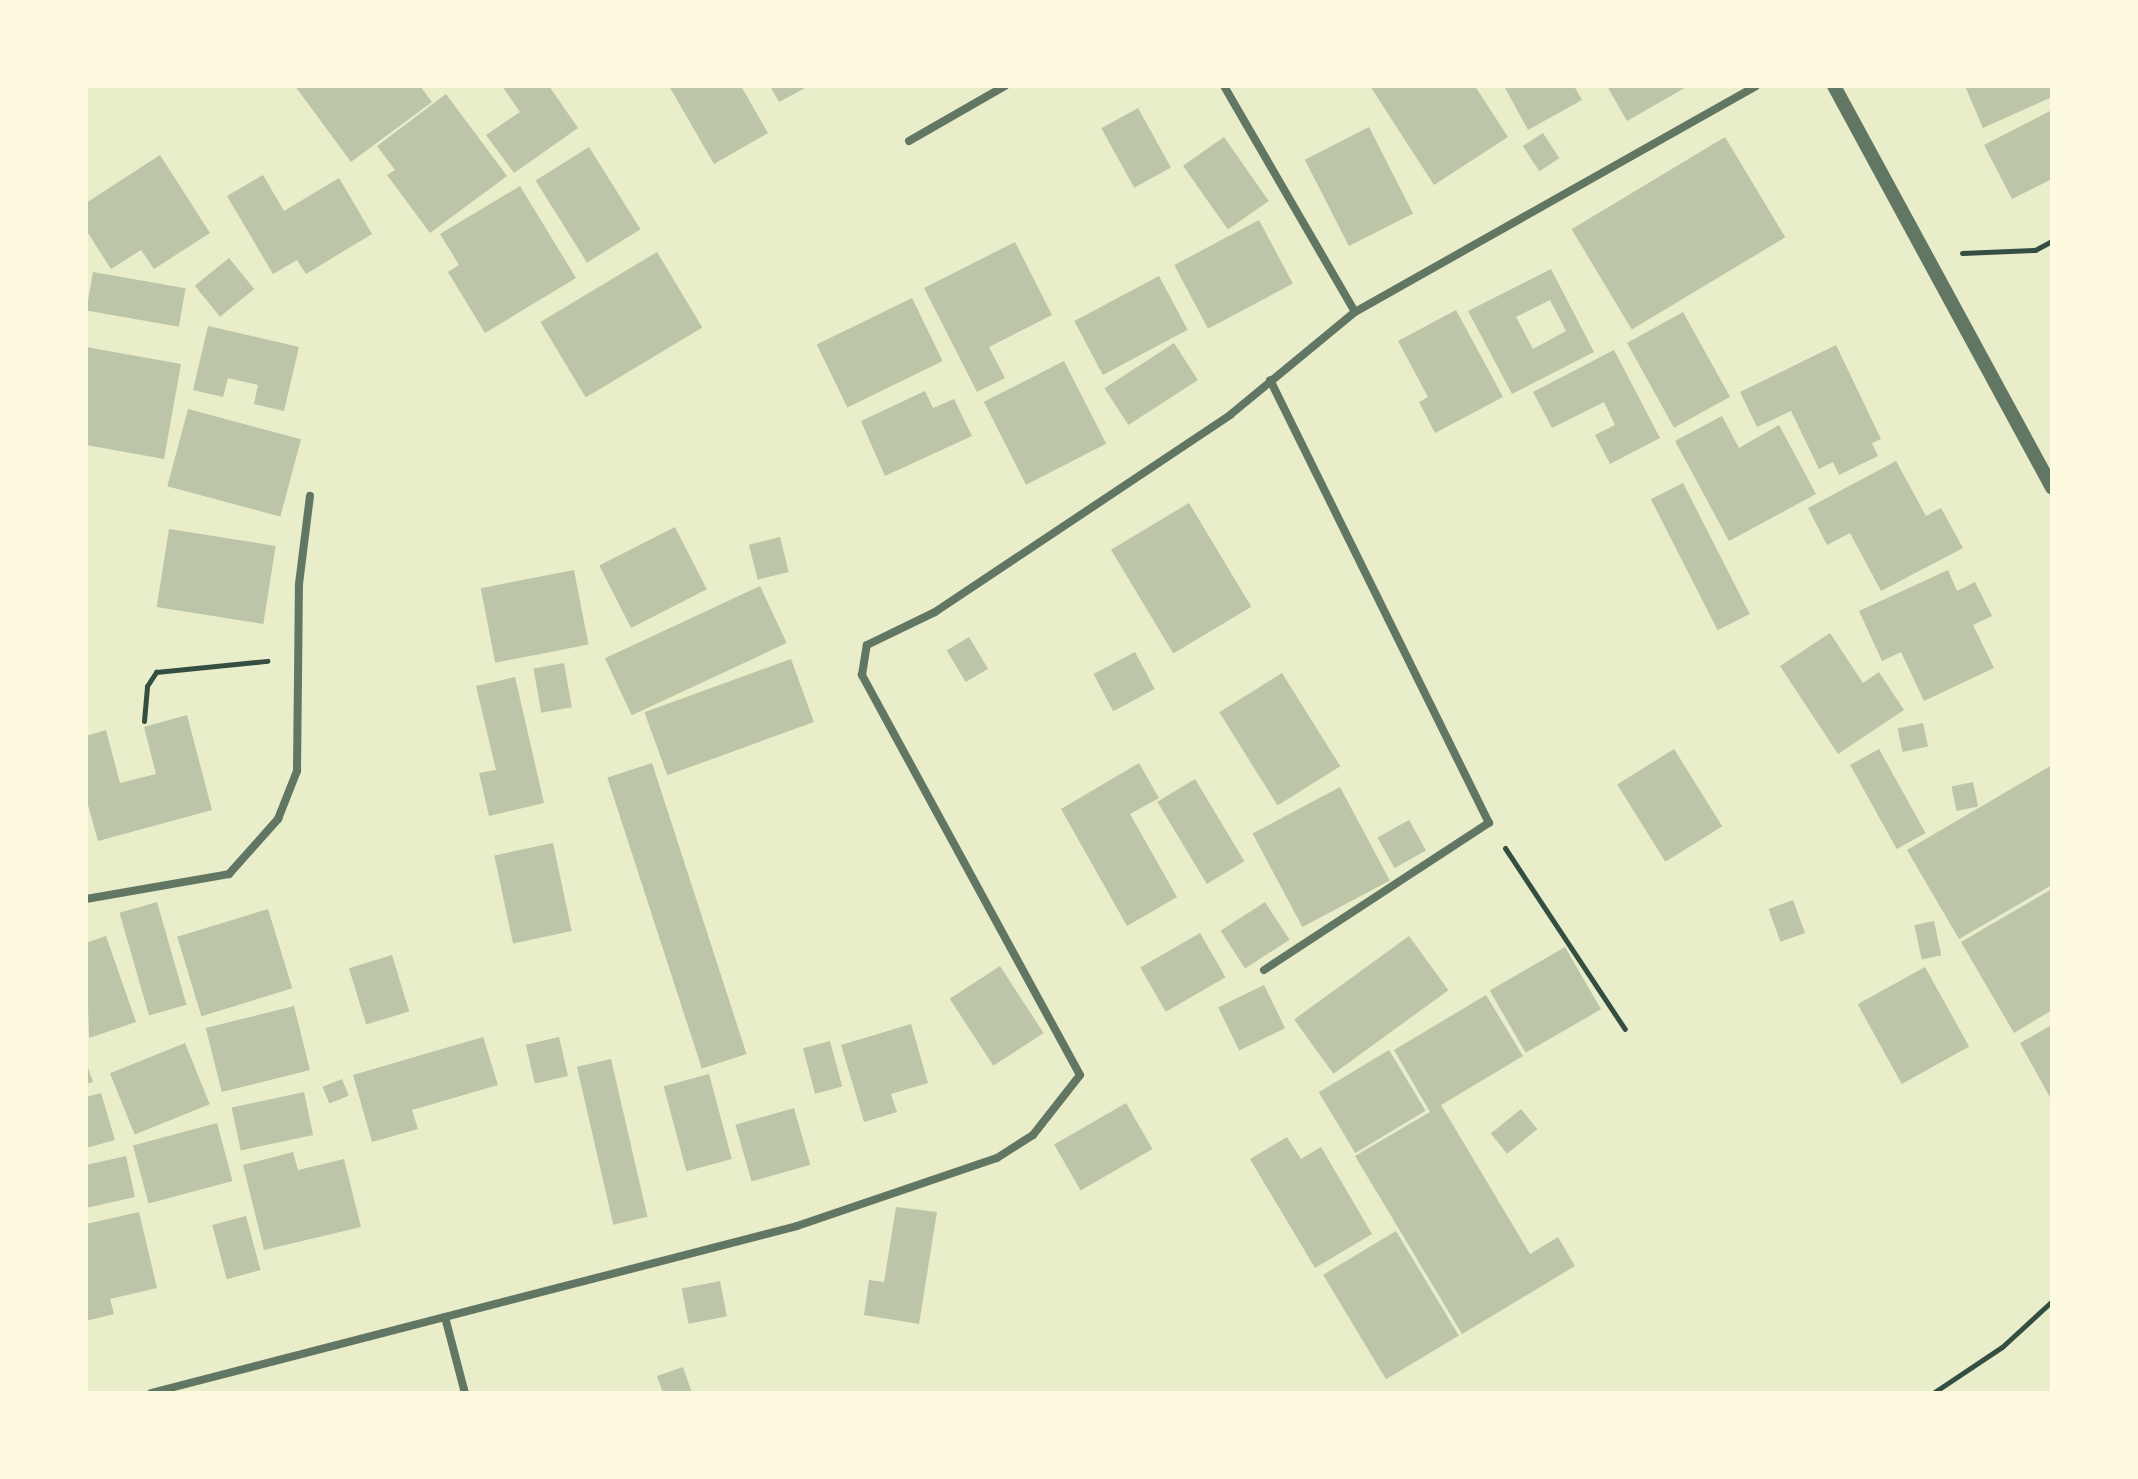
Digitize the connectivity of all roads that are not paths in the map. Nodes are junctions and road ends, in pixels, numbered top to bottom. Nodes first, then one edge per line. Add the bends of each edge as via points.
1 (1005, 86) edge
2 (1224, 86) edge
3 (1756, 86) edge
4 (1834, 86) edge
5 (909, 141) dead end
6 (1355, 312) junction
7 (1270, 380) junction
8 (2052, 488) edge
9 (310, 496) dead end
10 (86, 899) edge
11 (1264, 970) dead end
12 (445, 1317) junction
13 (151, 1393) edge
14 (465, 1393) edge

1 - 5 street
2 - 6 street
3 - 6 street
4 - 8 street
6 - 7 street
7 - 11 street via 1489,823
7 - 12 street via 1230,415 935,612 867,645 862,675 1080,1075 1033,1135 997,1158 797,1226
9 - 10 street via 299,584 297,771 268,830 229,874
12 - 13 street
12 - 14 street

